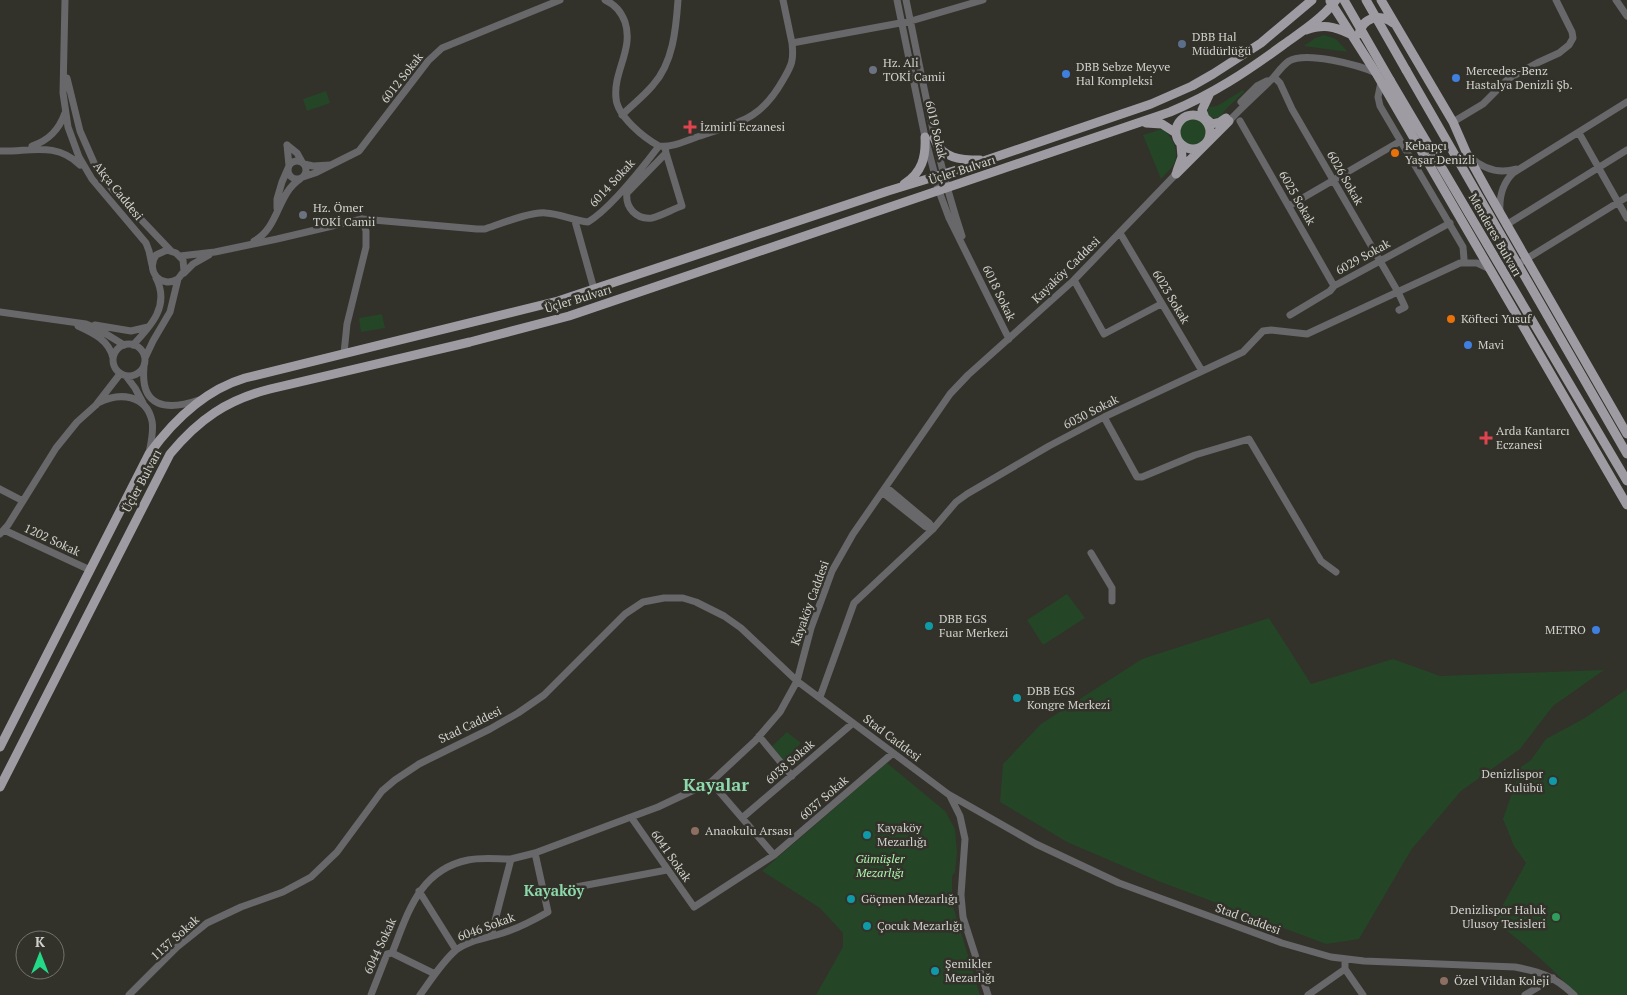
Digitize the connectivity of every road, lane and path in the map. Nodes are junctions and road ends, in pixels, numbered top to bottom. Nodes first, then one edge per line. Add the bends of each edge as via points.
1 (65, 0) edge
2 (560, 0) edge
3 (605, 0) edge
4 (678, 0) edge
5 (783, 0) edge
6 (897, 0) edge
7 (906, 0) edge
8 (983, 0) edge
9 (1300, 0) edge
10 (1312, 0) edge
11 (1344, 0) edge
12 (1366, 0) edge
13 (1381, 0) edge
14 (1385, 0) edge
15 (1556, 0) edge
16 (1616, 0) edge
17 (1333, 2) edge
18 (1388, 11) junction
19 (1627, 16) edge
20 (1290, 19) junction
21 (910, 21) junction
22 (901, 22) junction
23 (1395, 24) junction
24 (1301, 32) junction
25 (1350, 34) junction
26 (792, 43) junction
27 (1359, 45) junction
28 (64, 71) junction
29 (1376, 73) junction
30 (1274, 77) junction
31 (1386, 81) junction
32 (1209, 94) junction
33 (1627, 102) edge
34 (65, 111) junction
35 (622, 115) junction
36 (1227, 119) junction
37 (1240, 120) dead end
38 (1207, 121) junction
39 (1453, 122) junction
40 (1141, 123) junction
41 (1176, 133) junction
42 (1579, 133) junction
43 (930, 138) junction
44 (1399, 142) junction
45 (1181, 145) junction
46 (1205, 145) junction
47 (663, 149) junction
48 (22, 150) junction
49 (1627, 150) edge
50 (0, 151) edge
51 (1467, 154) junction
52 (995, 158) junction
53 (303, 162) junction
54 (330, 165) junction
55 (289, 166) junction
56 (1599, 167) junction
57 (1519, 168) junction
58 (86, 170) junction
59 (1176, 174) junction
60 (939, 175) junction
61 (302, 178) junction
62 (1334, 180) junction
63 (943, 190) junction
64 (888, 191) junction
65 (1627, 197) edge
66 (1619, 203) junction
67 (1289, 206) junction
68 (277, 209) junction
69 (1500, 214) junction
70 (1627, 218) edge
71 (362, 219) junction
72 (575, 221) junction
73 (1450, 223) junction
74 (1506, 225) junction
75 (1120, 233) junction
76 (1469, 234) junction
77 (244, 246) junction
78 (171, 251) junction
79 (215, 252) junction
80 (180, 256) junction
81 (1380, 261) junction
82 (1462, 261) junction
83 (1522, 262) junction
84 (152, 265) junction
85 (1490, 270) junction
86 (154, 276) junction
87 (180, 277) junction
88 (1074, 280) junction
89 (1334, 286) junction
90 (594, 289) junction
91 (1398, 292) junction
92 (1161, 304) junction
93 (1398, 310) dead end
94 (0, 312) edge
95 (1290, 315) dead end
96 (1530, 319) junction
97 (64, 321) junction
98 (79, 323) junction
99 (152, 324) junction
100 (1009, 339) junction
101 (1574, 342) junction
102 (124, 345) junction
103 (134, 345) junction
104 (1539, 352) junction
105 (1568, 352) junction
106 (344, 354) junction
107 (145, 358) junction
108 (113, 361) junction
109 (144, 367) junction
110 (1202, 371) junction
111 (123, 375) junction
112 (204, 398) junction
113 (143, 404) junction
114 (96, 405) junction
115 (1104, 417) junction
116 (1627, 434) edge
117 (149, 454) junction
118 (1627, 454) edge
119 (1627, 482) edge
120 (0, 488) edge
121 (884, 490) junction
122 (23, 501) junction
123 (1627, 505) edge
124 (933, 529) junction
125 (2, 532) edge
126 (1090, 553) dead end
127 (90, 570) junction
128 (1336, 572) dead end
129 (1112, 601) dead end
130 (797, 681) junction
131 (820, 697) junction
132 (853, 723) junction
133 (759, 736) junction
134 (0, 747) edge
135 (893, 754) junction
136 (792, 776) junction
137 (711, 782) junction
138 (0, 787) edge
139 (948, 794) junction
140 (631, 817) junction
141 (742, 818) junction
142 (535, 853) junction
143 (774, 855) junction
144 (511, 859) junction
145 (667, 870) junction
146 (298, 885) joint
147 (419, 891) junction
148 (544, 894) junction
149 (694, 907) joint
150 (491, 936) junction
151 (456, 950) junction
152 (392, 953) junction
153 (1345, 959) junction
154 (1345, 969) junction
155 (435, 974) junction
156 (1553, 978) junction
157 (130, 995) edge
158 (371, 995) edge
159 (420, 995) edge
160 (988, 995) edge
161 (1308, 995) edge
162 (1363, 995) edge
163 (1525, 995) edge
164 (1574, 995) edge

1 - 28 street, Akça Caddesi
2 - 54 street, 6012 Sokak via 442,48 428,61 365,145 354,155
3 - 35 street via 622,14 627,27 628,39 616,90 617,106
4 - 35 street via 670,54 663,71 654,85
5 - 26 street
6 - 22 street, 6019 Sokak
7 - 21 street, 6019 Sokak
8 - 21 street
9 - 20 main road
10 - 20 main road, Üçler Bulvarı
11 - 31 main road, Menderes Bulvarı, bridge
12 - 83 main road, Menderes Bulvarı, bridge
13 - 18 main road
14 - 18 main road
15 - 39 street via 1572,32 1573,38 1568,45 1559,54 1508,80 1483,104
16 - 19 street
17 - 24 main road, Üçler Bulvarı
17 - 25 main road
18 - 23 main road
20 - 52 main road, Üçler Bulvarı via 1261,44 1192,86
21 - 22 street
21 - 43 street, 6019 Sokak
22 - 26 street
22 - 43 street, 6019 Sokak
23 - 27 main road via 1380,17 1366,21 1359,32
23 - 39 main road
24 - 25 main road via 1324,26
24 - 32 main road, Üçler Bulvarı
25 - 27 main road
26 - 47 street via 792,63 773,98 756,113 746,120
27 - 29 main road
28 - 34 street, Akça Caddesi
28 - 78 street, Akça Caddesi via 80,131 95,165 118,196
29 - 30 street via 1354,64 1302,58 1289,61
29 - 31 main road
30 - 36 street via 1257,86
30 - 62 street, 6026 Sokak
31 - 44 street via 1378,97
31 - 76 main road
31 - 96 main road, Menderes Bulvarı
32 - 38 main road via 1202,110
32 - 40 main road, Üçler Bulvarı
33 - 42 street
34 - 48 street via 49,139
34 - 58 street, Akça Caddesi via 73,144
35 - 47 street
36 - 38 main road via 1216,124
36 - 46 main road
37 - 67 street, 6025 Sokak
38 - 41 main road via 1197,115 1185,117 1177,125
38 - 46 main road via 1211,132
39 - 51 main road
40 - 41 main road via 1162,124
40 - 63 main road, Üçler Bulvarı
41 - 45 main road
42 - 56 street
42 - 57 street
43 - 52 main road via 950,156 969,160
43 - 60 street, 6019 Sokak
43 - 64 main road via 917,172 907,182
44 - 62 street
44 - 73 street
45 - 46 main road via 1191,150
45 - 59 main road via 1181,163
46 - 59 main road
47 - 47 street via 682,206 652,218 637,214 628,204 627,193
47 - 72 street, 6014 Sokak via 602,212 588,222
48 - 50 street
48 - 58 street via 66,153
49 - 56 street
51 - 57 street via 1496,171
51 - 69 main road
52 - 60 main road, Üçler Bulvarı
53 - 54 street, 6012 Sokak via 313,166
53 - 55 street, 6012 Sokak via 293,162
53 - 55 street via 287,145
53 - 61 street via 306,172
54 - 61 street, 6012 Sokak
55 - 61 street via 290,175
55 - 68 street, 6012 Sokak
56 - 66 street
56 - 74 street
57 - 69 street via 1503,187
58 - 84 street, Akça Caddesi via 146,243
59 - 75 street, Kayaköy Caddesi
60 - 63 street, 6018 Sokak
60 - 64 main road, Üçler Bulvarı
61 - 68 street, 6012 Sokak via 289,188
62 - 67 street
62 - 81 street, 6026 Sokak
63 - 100 street, 6018 Sokak via 949,218
63 - 138 main road, Üçler Bulvarı via 569,316 263,390 216,410 188,433 166,460
64 - 90 main road, Üçler Bulvarı
65 - 66 street
66 - 70 street
66 - 83 street
67 - 89 street, 6025 Sokak
68 - 77 street, 6012 Sokak via 267,232
69 - 74 main road
71 - 72 street via 477,229 537,213
71 - 77 street
71 - 106 street via 366,247 347,321
72 - 90 street
73 - 81 street, 6029 Sokak
73 - 82 street via 1464,247
74 - 83 main road
75 - 88 street, Kayaköy Caddesi
75 - 92 street, 6023 Sokak
76 - 82 street via 1469,249
76 - 85 main road
77 - 79 street
78 - 80 street, Akça Caddesi
78 - 84 street via 156,255
79 - 80 street
79 - 87 street via 193,264
80 - 87 street via 184,266
81 - 89 street, 6029 Sokak
81 - 91 street, 6026 Sokak
82 - 85 street via 1477,263
82 - 91 street, 6030 Sokak
83 - 101 main road
83 - 105 main road, Menderes Bulvarı
84 - 86 street, Akça Caddesi
85 - 104 main road
86 - 87 street via 163,282 174,282
86 - 99 street, Akça Caddesi via 162,299
87 - 107 street via 170,312
88 - 92 street via 1104,334
88 - 100 street, Kayaköy Caddesi
89 - 95 street, 6029 Sokak via 1330,292
90 - 106 main road, Üçler Bulvarı
91 - 93 street via 1405,308
91 - 110 street, 6030 Sokak via 1307,334 1263,331 1243,352
92 - 110 street, 6023 Sokak
94 - 97 street
96 - 104 main road
96 - 119 main road, Menderes Bulvarı
97 - 98 street
97 - 108 street via 105,342
98 - 99 street via 131,331
98 - 102 street via 98,329
99 - 103 street, Akça Caddesi
100 - 121 street, Kayaköy Caddesi via 950,394
101 - 105 street
101 - 116 main road
102 - 103 street
102 - 108 street via 116,351
103 - 107 street via 142,350
104 - 123 main road
105 - 118 main road, Menderes Bulvarı
106 - 112 main road, Üçler Bulvarı via 238,380
107 - 109 street
108 - 111 street via 116,370
109 - 111 street via 137,375
109 - 112 street via 145,389 157,402 178,406
110 - 115 street, 6030 Sokak
111 - 113 street via 136,388
111 - 114 street
112 - 117 main road, Üçler Bulvarı via 172,425
113 - 114 street via 133,398 119,396
113 - 117 street via 152,426
114 - 122 street via 56,448
115 - 124 street, 6030 Sokak via 967,494
115 - 128 street via 1137,477 1248,439 1321,561
117 - 127 main road, Üçler Bulvarı
120 - 122 street
121 - 124 street
121 - 130 street, Kayaköy Caddesi via 865,514 832,571 811,628
122 - 125 street
124 - 131 street, 6030 Sokak via 854,603
125 - 127 street, 1202 Sokak
126 - 129 street via 1112,588
127 - 134 main road, Üçler Bulvarı
130 - 131 street, Stad Caddesi
130 - 133 street, Kayaköy Caddesi via 780,712
130 - 146 street, Stad Caddesi via 741,628 706,606 683,598 643,602 607,630 544,695 511,717 419,764 395,780 382,791 337,852
131 - 132 street, Stad Caddesi
132 - 135 street, Stad Caddesi
132 - 136 street, 6038 Sokak
133 - 136 street
133 - 137 street, Kayaköy Caddesi
135 - 139 street, Stad Caddesi
135 - 143 street, 6037 Sokak
136 - 141 street, 6038 Sokak
137 - 140 street, Kayaköy Caddesi
137 - 141 street
139 - 153 street, Stad Caddesi via 1036,844 1119,883 1282,943
139 - 160 street via 956,806 964,833 963,917
140 - 142 street, Kayaköy Caddesi
140 - 145 street, 6041 Sokak
141 - 143 street
142 - 144 street, Kayaköy Caddesi
142 - 148 street
143 - 149 street, 6037 Sokak
144 - 147 street, 6044 Sokak via 470,859 458,863 436,874
144 - 150 street
145 - 148 street
145 - 149 street, 6041 Sokak
146 - 157 street, 1137 Sokak via 207,923 177,947
147 - 151 street
147 - 152 street, 6044 Sokak
148 - 150 street, 6046 Sokak via 548,912
150 - 151 street, 6046 Sokak
151 - 155 street, 6046 Sokak
152 - 155 street
152 - 158 street, 6044 Sokak via 387,954
153 - 154 street
153 - 156 street, Stad Caddesi via 1515,967
154 - 161 street
154 - 162 street
155 - 159 street, 6046 Sokak
156 - 163 street
156 - 164 street, Stad Caddesi

